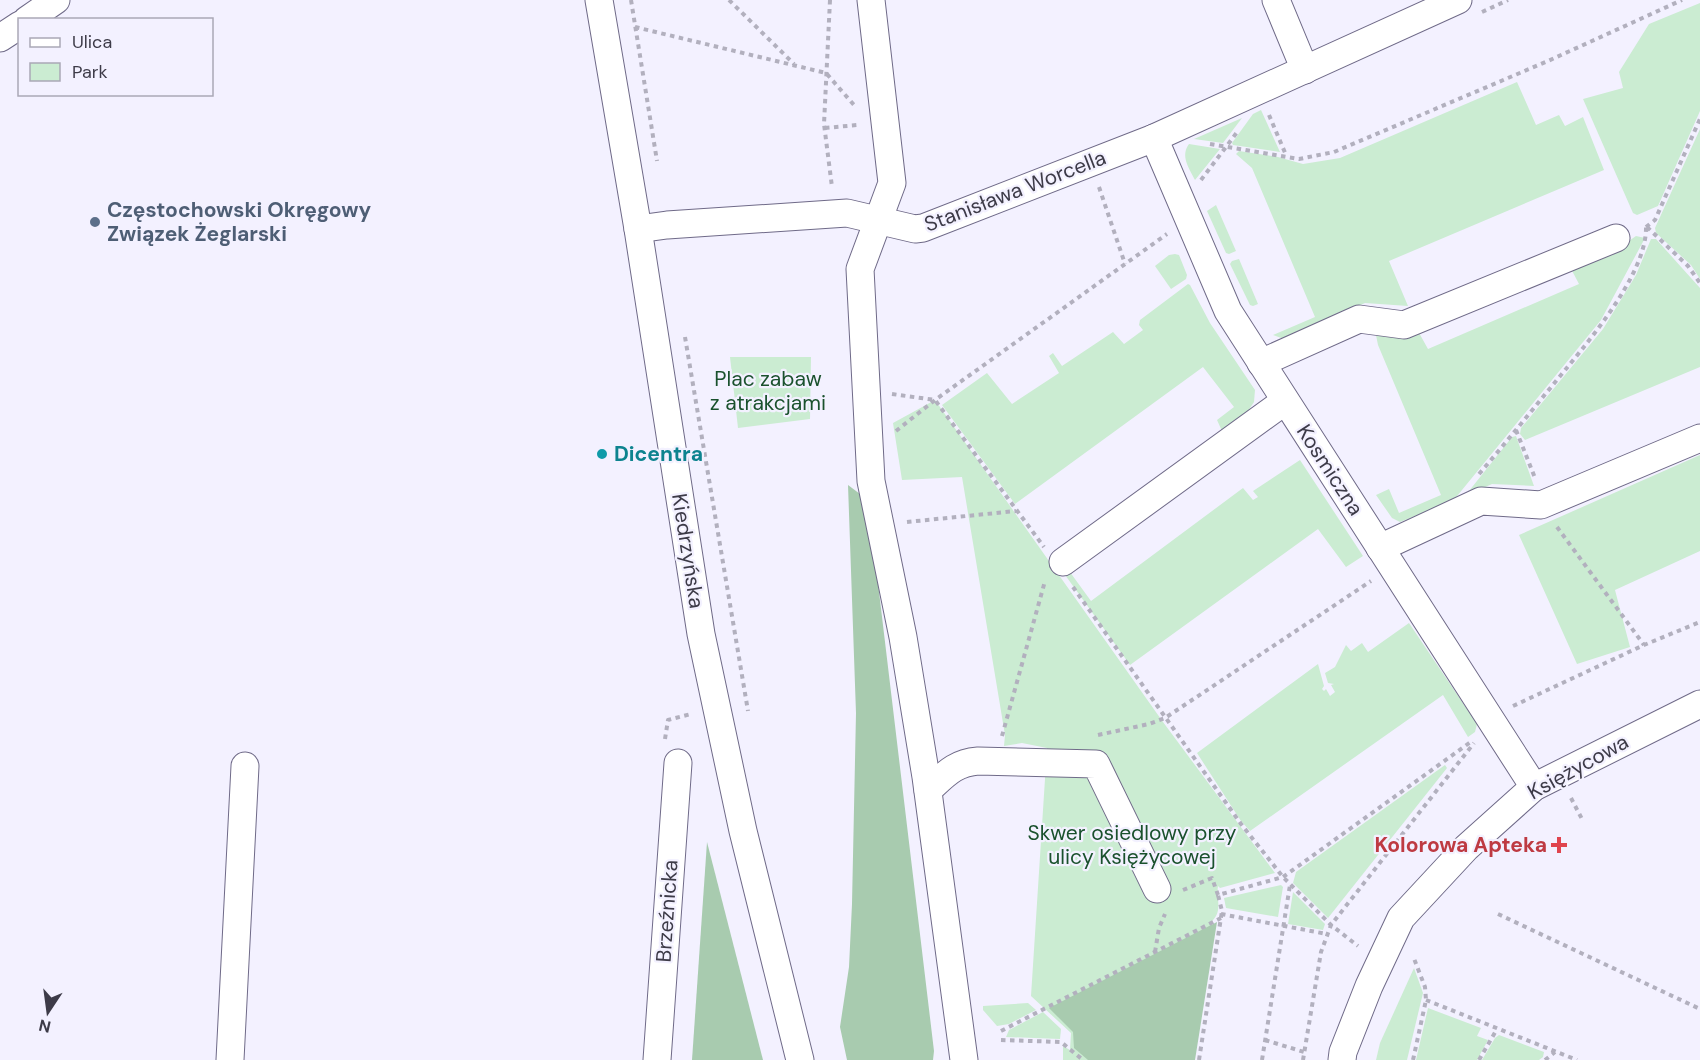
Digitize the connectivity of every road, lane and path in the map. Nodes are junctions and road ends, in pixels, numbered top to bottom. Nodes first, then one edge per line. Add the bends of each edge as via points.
1 (56, 0) edge
2 (599, 0) edge
3 (631, 0) edge
4 (729, 0) edge
5 (830, 0) edge
6 (871, 0) edge
7 (1276, 0) edge
8 (1508, 0) edge
9 (1682, 0) edge
10 (1469, 6) edge
11 (30, 18) edge
12 (18, 26) edge
13 (635, 27) junction
14 (0, 38) edge
15 (795, 65) junction
16 (1305, 70) junction
17 (826, 73) junction
18 (1264, 105) dead end
19 (856, 107) dead end
20 (1700, 119) edge
21 (859, 125) dead end
22 (825, 128) junction
23 (1240, 128) dead end
24 (1154, 138) junction
25 (1205, 144) dead end
26 (1226, 146) junction
27 (1286, 156) junction
28 (658, 168) dead end
29 (1197, 184) dead end
30 (1098, 186) dead end
31 (835, 214) junction
32 (878, 220) junction
33 (1646, 227) junction
34 (638, 229) junction
35 (1174, 229) dead end
36 (1616, 238) joint
37 (1125, 264) junction
38 (1700, 283) edge
39 (683, 326) dead end
40 (1261, 363) junction
41 (882, 393) dead end
42 (935, 400) junction
43 (1285, 401) junction
44 (1516, 429) junction
45 (892, 434) dead end
46 (1700, 438) edge
47 (1476, 477) dead end
48 (1540, 505) junction
49 (1017, 510) junction
50 (897, 523) dead end
51 (1380, 548) junction
52 (1056, 569) junction
53 (1379, 576) dead end
54 (1700, 622) edge
55 (1644, 645) junction
56 (1700, 704) edge
57 (1513, 706) dead end
58 (717, 709) junction
59 (748, 712) dead end
60 (1165, 718) junction
61 (1149, 724) dead end
62 (1002, 737) dead end
63 (245, 766) dead end
64 (677, 767) joint
65 (1534, 787) junction
66 (928, 790) junction
67 (1574, 804) dead end
68 (1582, 821) dead end
69 (1282, 877) junction
70 (1290, 884) junction
71 (1218, 895) junction
72 (1166, 898) junction
73 (1498, 914) dead end
74 (1221, 916) junction
75 (1284, 925) junction
76 (1330, 925) junction
77 (1327, 934) junction
78 (1155, 952) junction
79 (1382, 959) junction
80 (1426, 1000) junction
81 (1700, 1009) edge
82 (1497, 1029) junction
83 (1001, 1031) dead end
84 (1001, 1040) dead end
85 (1265, 1040) junction
86 (1304, 1052) junction
87 (1556, 1052) junction
88 (230, 1060) edge
89 (657, 1060) edge
90 (800, 1060) edge
91 (964, 1060) edge
92 (1083, 1060) edge
93 (1198, 1060) edge
94 (1262, 1060) edge
95 (1303, 1060) edge
96 (1342, 1060) edge
97 (1413, 1060) edge
98 (1479, 1060) edge
99 (1545, 1060) edge
100 (1577, 1060) edge

1 - 11 street
2 - 34 street, Kiedrzyńska
3 - 13 path
4 - 15 path
5 - 17 path
6 - 32 street via 892,176
7 - 16 street
8 - 10 path
9 - 27 path via 1334,152 1299,159
10 - 16 street, Stanisława Worcella
12 - 14 street
13 - 15 path
13 - 28 path
15 - 17 path
16 - 24 street, Stanisława Worcella
17 - 19 path
17 - 22 path
18 - 27 path
20 - 33 path via 1655,220
21 - 22 path
22 - 31 path
23 - 26 path
24 - 32 street, Stanisława Worcella via 923,228
24 - 40 street, Kosmiczna via 1227,311
25 - 26 path
26 - 27 path
26 - 29 path
30 - 37 path
31 - 32 street, Stanisława Worcella
31 - 34 street, Stanisława Worcella
32 - 66 street via 860,269 871,481 903,637
33 - 36 path
33 - 38 path via 1688,266
33 - 44 path via 1647,240 1634,271 1603,323
34 - 58 street, Kiedrzyńska via 701,634
35 - 37 path
36 - 40 street via 1404,325 1359,319
37 - 42 path
39 - 59 path
40 - 43 street, Kosmiczna
41 - 42 path
42 - 45 path
42 - 49 path
43 - 51 street, Kosmiczna
43 - 52 street
44 - 47 path
44 - 48 path via 1540,490
46 - 48 street
48 - 51 street via 1481,501
48 - 55 path
49 - 50 path
49 - 52 path
51 - 65 street, Kosmiczna
52 - 60 path
52 - 62 path
53 - 60 path
54 - 55 path
55 - 57 path
56 - 65 street, Księżycowa
58 - 64 path via 668,720 664,762
58 - 90 street, Kiedrzyńska via 742,831
60 - 61 path
60 - 69 path
63 - 88 street
64 - 89 street, Brzeźnicka
65 - 79 street, Księżycowa via 1466,848 1401,918
66 - 72 street via 964,762 1096,764
66 - 91 street
67 - 68 path
69 - 70 path
69 - 71 path
69 - 76 path via 1474,741
70 - 75 path
70 - 76 path
71 - 72 path via 1212,878
71 - 74 path
72 - 78 path
73 - 81 path
74 - 75 path
74 - 78 path
74 - 93 path
75 - 77 path
75 - 85 path
76 - 77 path
76 - 79 path
77 - 86 path
78 - 83 path
79 - 80 path via 1410,947
79 - 96 street, Księżycowa
80 - 82 path
80 - 97 path
82 - 87 path
82 - 98 path
84 - 92 path via 1061,1042
85 - 86 path
85 - 94 path
86 - 95 path
87 - 99 path
87 - 100 path

